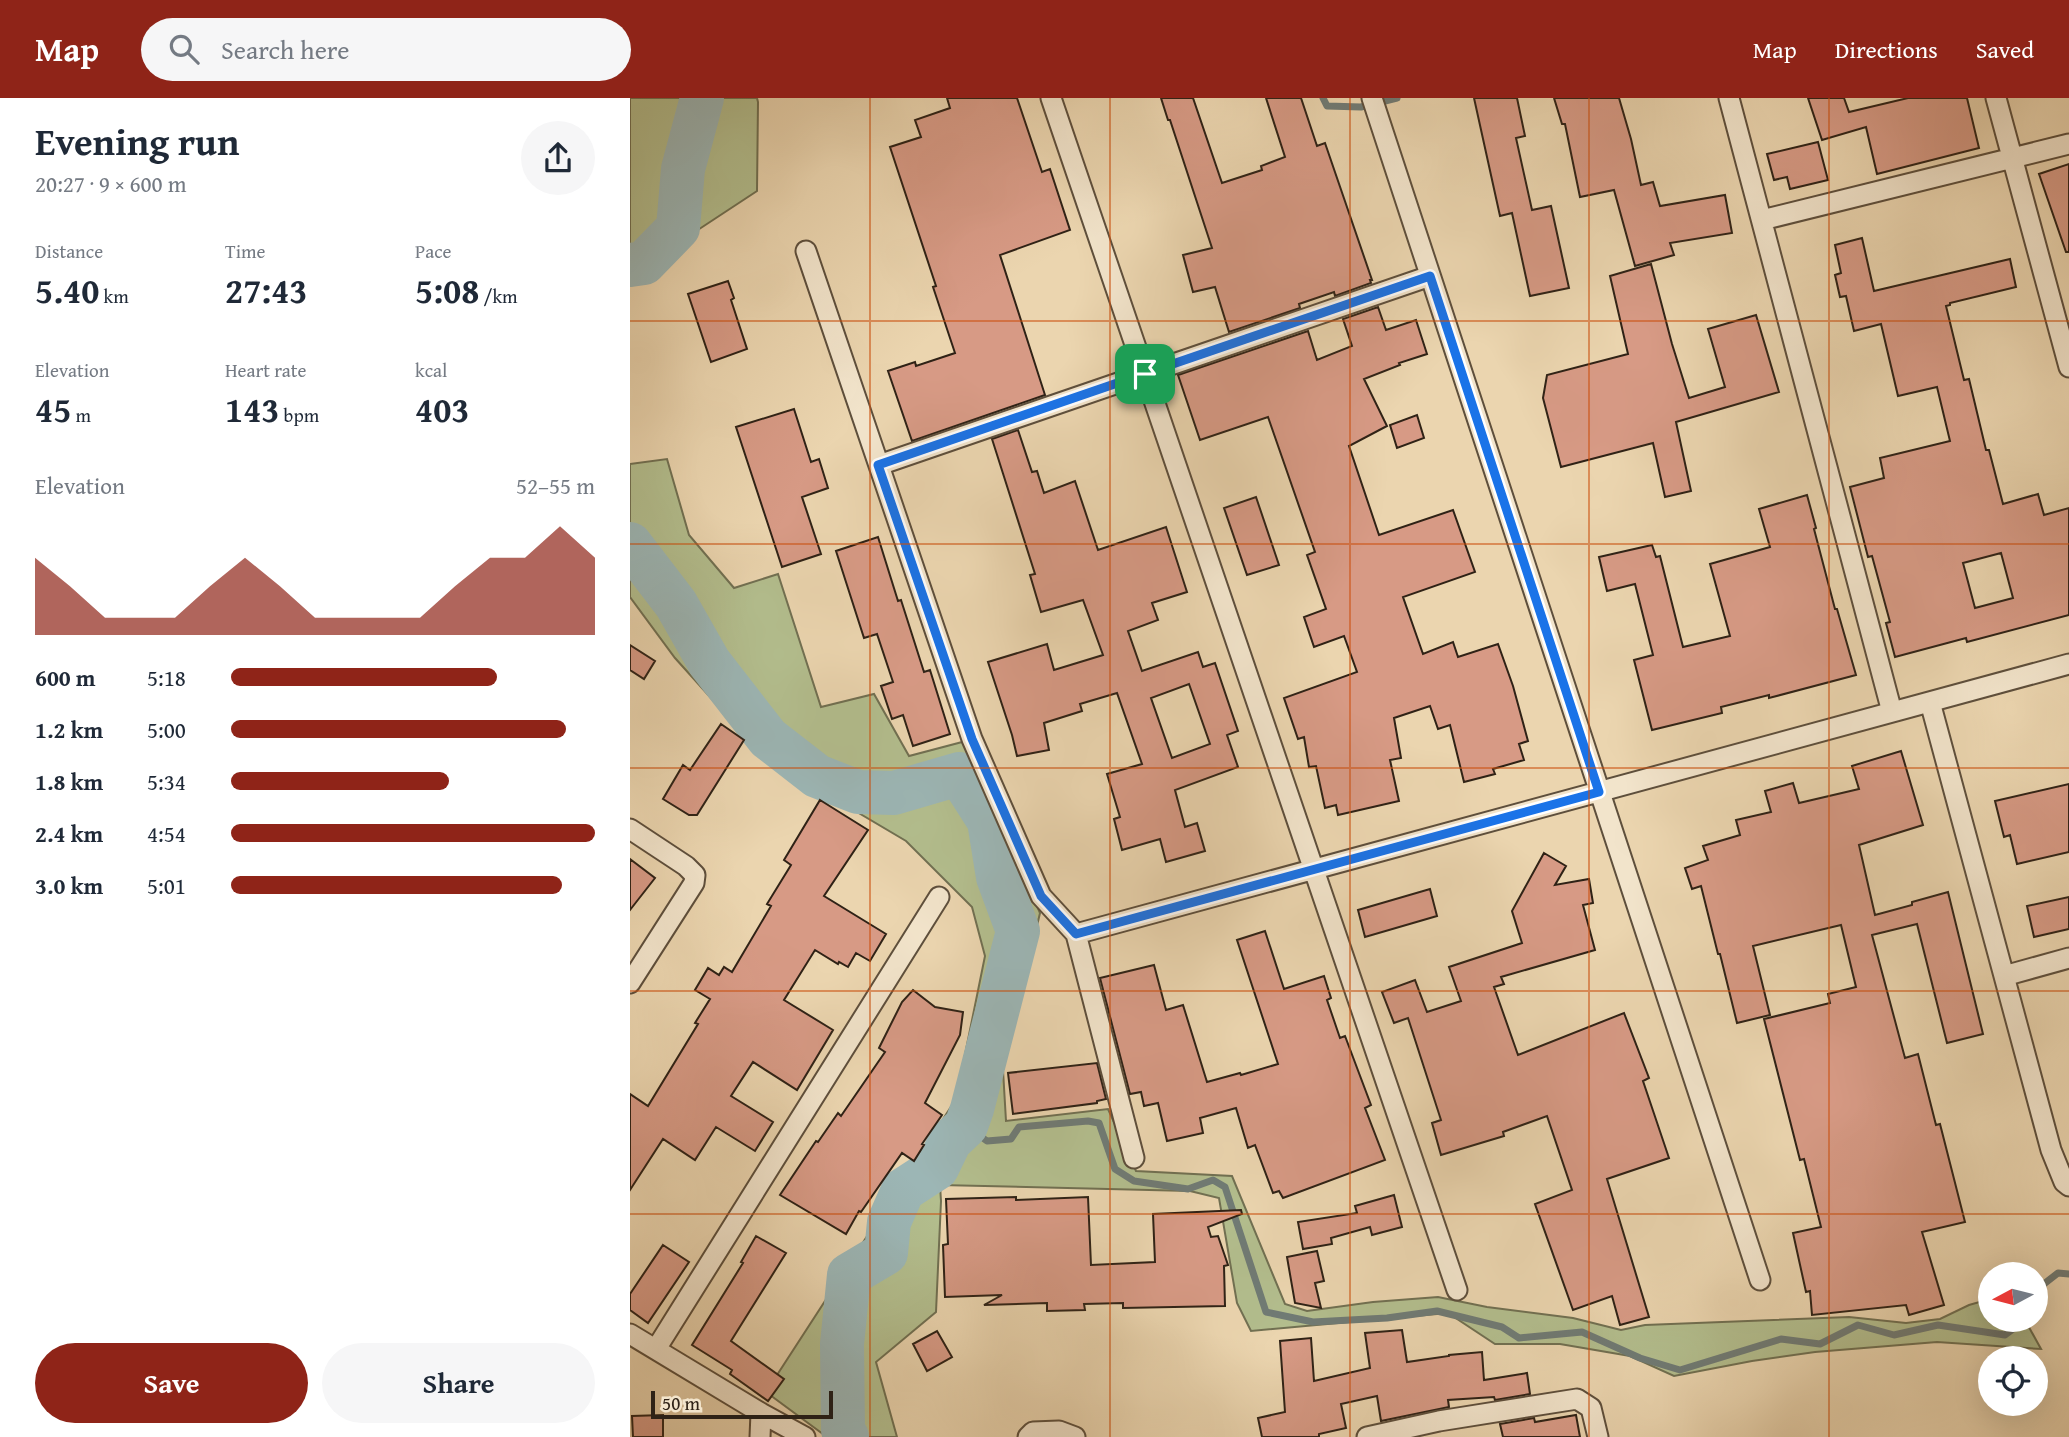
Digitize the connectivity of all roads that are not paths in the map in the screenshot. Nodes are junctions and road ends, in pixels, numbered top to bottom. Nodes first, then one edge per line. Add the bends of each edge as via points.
1 (1051, 98) edge
2 (1372, 98) edge
3 (1729, 98) edge
4 (1996, 98) edge
5 (2069, 144) edge
6 (2012, 159) junction
7 (1762, 220) junction
8 (806, 251) dead end
9 (1430, 276) junction
10 (2069, 367) edge
11 (1145, 374) junction
12 (878, 465) junction
13 (2069, 664) edge
14 (1930, 702) junction
15 (1892, 712) junction
16 (1599, 792) junction
17 (630, 829) edge
18 (1313, 869) junction
19 (939, 897) dead end
20 (1076, 934) junction
21 (2069, 958) edge
22 (2004, 976) junction
23 (630, 983) edge
24 (1134, 1158) dead end
25 (2069, 1186) edge
26 (1760, 1280) dead end
27 (1457, 1290) dead end
28 (630, 1334) edge
29 (656, 1349) junction
30 (761, 1413) junction
31 (760, 1437) edge
32 (805, 1437) edge
33 (1028, 1437) edge
34 (1075, 1437) edge
35 (1367, 1437) edge
36 (1598, 1437) edge

1 - 11 street
2 - 9 street
3 - 7 street
4 - 6 street
5 - 6 street
6 - 7 street
6 - 10 street
7 - 15 street
8 - 12 street
9 - 11 street
9 - 16 street
11 - 12 street
11 - 18 street
12 - 20 street via 972,739 1041,896
13 - 14 street
14 - 15 street
14 - 22 street
15 - 16 street
16 - 18 street
16 - 26 street
17 - 23 street via 695,875
18 - 20 street
18 - 27 street
19 - 29 street
20 - 24 street
21 - 22 street
22 - 25 street via 2051,1150
28 - 29 street
29 - 30 street
30 - 31 street
30 - 32 street
33 - 34 street via 1033,1432 1059,1432
35 - 36 street via 1577,1399 1591,1408

